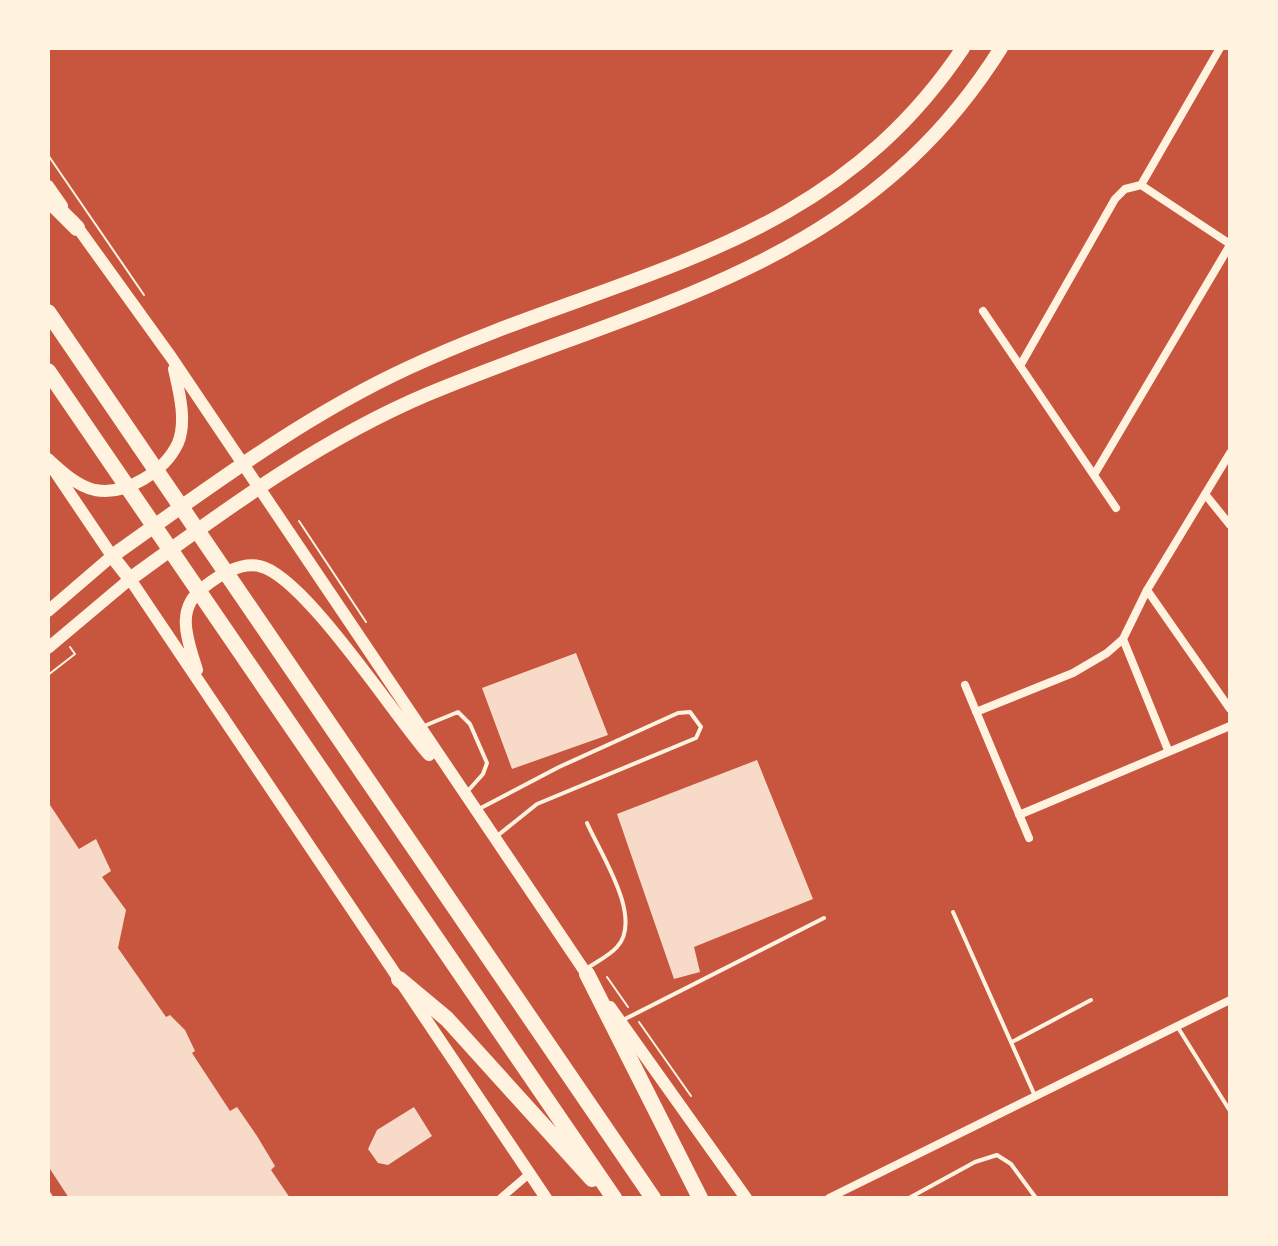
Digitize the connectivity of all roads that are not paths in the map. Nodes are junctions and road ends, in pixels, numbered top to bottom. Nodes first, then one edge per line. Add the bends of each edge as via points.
1 (963, 48) edge
2 (1001, 48) edge
3 (1220, 48) edge
4 (1141, 185) junction
5 (48, 186) edge
6 (48, 199) edge
7 (77, 228) junction
8 (1230, 244) edge
9 (983, 311) dead end
10 (48, 312) edge
11 (171, 357) junction
12 (1020, 366) junction
13 (48, 371) edge
14 (1230, 453) edge
15 (48, 460) edge
16 (242, 465) junction
17 (1225, 471) edge
18 (1094, 475) junction
19 (258, 486) junction
20 (1205, 494) junction
21 (1116, 508) dead end
22 (1230, 525) edge
23 (112, 556) junction
24 (130, 579) junction
25 (1147, 590) junction
26 (48, 611) edge
27 (1123, 639) junction
28 (48, 648) edge
29 (965, 685) dead end
30 (203, 686) junction
31 (1230, 709) edge
32 (976, 712) junction
33 (1230, 726) edge
34 (419, 728) junction
35 (1168, 750) junction
36 (461, 791) junction
37 (475, 811) junction
38 (1019, 815) junction
39 (587, 823) dead end
40 (1029, 838) dead end
41 (494, 839) junction
42 (953, 912) dead end
43 (824, 918) dead end
44 (586, 972) junction
45 (399, 979) junction
46 (1091, 1000) dead end
47 (1230, 1000) edge
48 (621, 1022) junction
49 (1177, 1026) junction
50 (1012, 1042) junction
51 (1035, 1096) junction
52 (1230, 1111) edge
53 (529, 1174) junction
54 (501, 1198) edge
55 (546, 1198) edge
56 (612, 1198) edge
57 (653, 1198) edge
58 (700, 1198) edge
59 (746, 1198) edge
60 (829, 1198) edge
61 (909, 1198) edge
62 (1036, 1198) edge

1 - 16 main road via 910,114 861,163 779,219 722,247 410,367 328,410
2 - 19 main road via 936,138 853,209 806,239 692,293 428,395
3 - 4 street
4 - 8 street
4 - 12 street via 1125,189 1115,199
5 - 7 main road
6 - 7 highway
7 - 11 main road
8 - 18 street
9 - 12 street
10 - 57 highway
11 - 15 main road via 182,410 180,434 156,469 129,486 95,490
11 - 16 main road
12 - 18 street
13 - 56 highway
14 - 17 street
15 - 23 main road
16 - 19 main road
16 - 23 main road
17 - 20 street
18 - 21 street
19 - 24 main road
19 - 34 main road
20 - 22 street
20 - 25 street
23 - 24 main road
23 - 26 main road
24 - 28 main road
24 - 30 main road
25 - 27 street
25 - 31 street
27 - 32 street via 1073,673
27 - 35 street
29 - 32 street
30 - 36 main road via 185,626 187,604 207,584 238,568 272,570 312,607
30 - 45 main road
32 - 38 street
33 - 35 street
34 - 36 main road
34 - 36 lane via 458,712 470,724 487,763 483,774
35 - 38 street
36 - 37 main road
37 - 41 main road
37 - 41 lane via 678,713 690,712 701,727 696,738 537,804
38 - 40 street
39 - 44 lane via 627,922 616,948
41 - 44 main road
42 - 50 lane
43 - 48 lane
44 - 48 main road
44 - 58 highway
45 - 53 main road
45 - 56 highway via 457,1029
46 - 50 lane
47 - 49 street
48 - 59 main road
49 - 51 street
49 - 52 lane
50 - 51 lane
51 - 60 street
53 - 54 street
53 - 55 main road
61 - 62 lane via 997,1155 1011,1164

